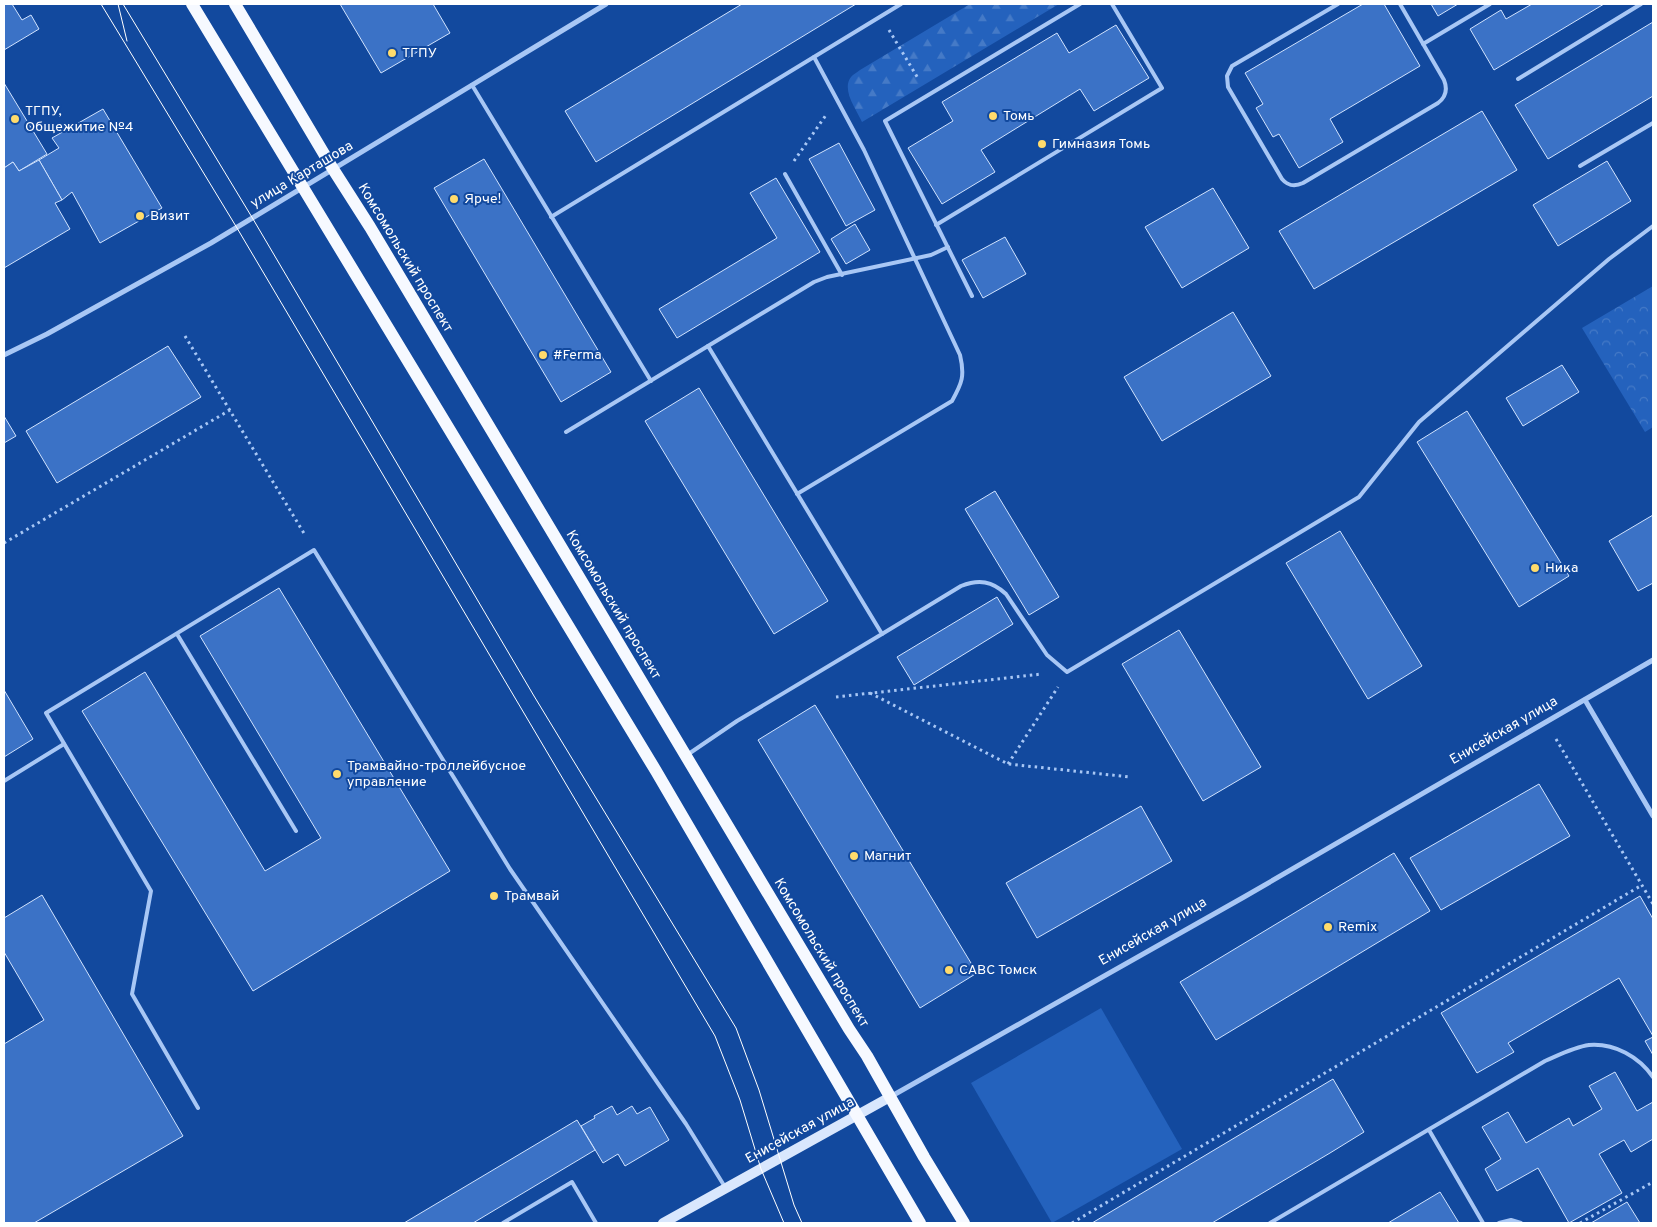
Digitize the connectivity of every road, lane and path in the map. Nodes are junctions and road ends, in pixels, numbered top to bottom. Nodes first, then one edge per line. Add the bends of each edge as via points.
1 (192, 4) edge
2 (235, 4) edge
3 (606, 4) edge
4 (901, 4) edge
5 (1080, 4) edge
6 (1112, 4) edge
7 (1338, 4) edge
8 (1400, 4) edge
9 (1490, 4) edge
10 (1641, 4) edge
11 (1423, 44) junction
12 (899, 46) dead end
13 (814, 57) junction
14 (1518, 79) dead end
15 (472, 85) junction
16 (928, 95) junction
17 (837, 98) junction
18 (1653, 123) edge
19 (1580, 166) dead end
20 (333, 169) junction
21 (785, 174) joint
22 (304, 188) junction
23 (550, 217) junction
24 (936, 225) junction
25 (1653, 226) edge
26 (948, 247) junction
27 (914, 259) junction
28 (842, 275) junction
29 (972, 296) dead end
30 (185, 336) dead end
31 (708, 346) junction
32 (4, 355) edge
33 (651, 381) junction
34 (230, 410) junction
35 (566, 432) dead end
36 (797, 494) junction
37 (4, 543) edge
38 (314, 550) junction
39 (176, 634) junction
40 (882, 634) junction
41 (1653, 660) edge
42 (1067, 672) junction
43 (870, 693) junction
44 (836, 697) dead end
45 (1585, 700) junction
46 (1556, 739) dead end
47 (64, 744) junction
48 (686, 756) junction
49 (1008, 764) junction
50 (1130, 777) dead end
51 (4, 781) edge
52 (1653, 816) edge
53 (296, 831) dead end
54 (1642, 885) junction
55 (1653, 904) edge
56 (1653, 1077) edge
57 (890, 1097) junction
58 (198, 1108) dead end
59 (856, 1115) junction
60 (1429, 1130) junction
61 (1653, 1182) edge
62 (726, 1189) junction
63 (503, 1223) edge
64 (596, 1223) edge
65 (663, 1223) edge
66 (920, 1223) edge
67 (964, 1223) edge
68 (1072, 1223) edge
69 (1270, 1223) edge
70 (1484, 1223) edge
71 (1499, 1223) edge
72 (1521, 1223) edge
73 (1580, 1223) edge

1 - 22 main road
2 - 20 main road, Комсомольский проспект
3 - 15 street, улица Карташова
4 - 13 lane
5 - 16 lane
6 - 24 lane via 1162,88
7 - 11 lane via 1232,66 1227,76 1228,87 1282,179 1289,185 1302,183 1442,100 1446,85
8 - 11 lane
9 - 11 lane
10 - 14 lane
12 - 16 path
13 - 17 lane
13 - 23 lane
15 - 20 street, улица Карташова
15 - 23 lane
16 - 24 lane via 885,121
17 - 21 path
17 - 27 lane
18 - 19 lane
20 - 22 street, улица Карташова
20 - 48 main road, Комсомольский проспект
21 - 28 lane
22 - 32 street, улица Карташова via 211,244
22 - 59 main road via 656,771
23 - 33 lane
24 - 26 lane
25 - 42 lane via 1609,259 1420,422 1359,497
26 - 27 lane
26 - 29 lane
27 - 28 lane
27 - 36 lane via 960,355 961,384 952,401
28 - 31 lane via 814,282
30 - 34 path
31 - 33 lane
31 - 36 lane
33 - 35 lane
34 - 37 path
34 - 38 path
36 - 40 lane
38 - 39 lane
38 - 62 lane via 510,869 686,1124
39 - 47 lane via 46,713
39 - 53 lane
40 - 42 lane via 961,586 980,581 990,583 1006,594 1047,655
40 - 48 lane via 737,721
41 - 45 street, Енисейская улица
42 - 43 path
42 - 49 path
43 - 44 path
43 - 49 path
45 - 52 street
45 - 57 street, Енисейская улица
46 - 54 path
47 - 51 lane
47 - 58 lane via 150,891 132,994
48 - 57 main road, Комсомольский проспект
49 - 50 path
54 - 55 path
54 - 68 path
56 - 60 lane via 1628,1053 1607,1046 1589,1045 1545,1061
57 - 59 street, Енисейская улица
57 - 67 main road, Комсомольский проспект
59 - 62 street, Енисейская улица
59 - 66 main road
60 - 69 lane
60 - 70 lane
61 - 73 path
62 - 65 street, Енисейская улица
63 - 64 lane via 572,1182
71 - 72 lane via 1511,1220

